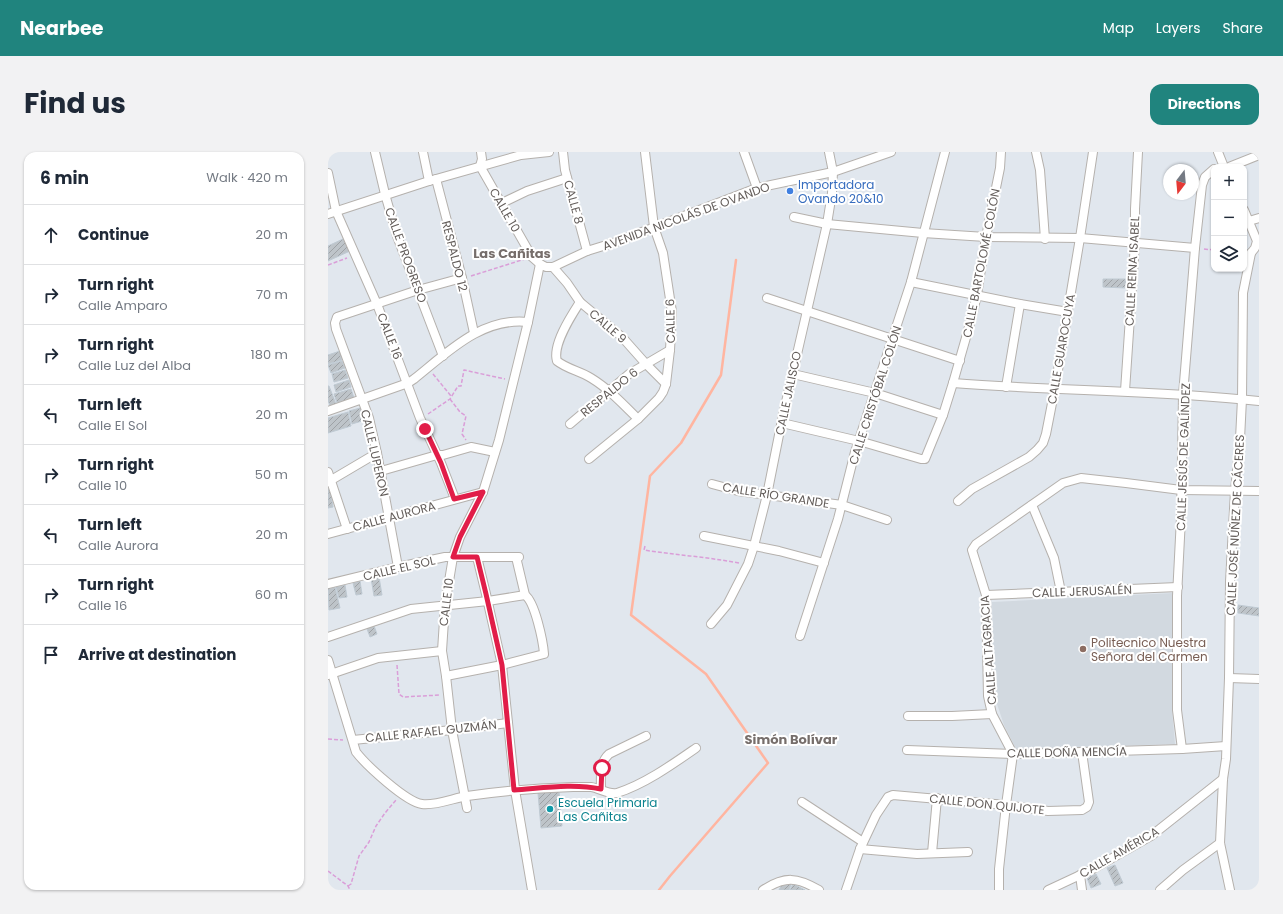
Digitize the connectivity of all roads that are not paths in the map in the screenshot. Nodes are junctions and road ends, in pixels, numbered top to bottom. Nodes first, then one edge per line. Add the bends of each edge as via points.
1 (375, 152) edge
2 (423, 152) edge
3 (481, 152) edge
4 (549, 152) edge
5 (563, 152) edge
6 (646, 152) edge
7 (744, 152) edge
8 (828, 152) edge
9 (891, 152) edge
10 (945, 152) edge
11 (1001, 152) edge
12 (1036, 152) edge
13 (1093, 152) edge
14 (1138, 152) edge
15 (1218, 152) edge
16 (521, 153) edge
17 (1259, 155) edge
18 (1222, 164) edge
19 (1230, 164) edge
20 (480, 166) junction
21 (833, 172) junction
22 (1211, 172) edge
23 (328, 173) edge
24 (567, 178) junction
25 (432, 180) junction
26 (757, 188) junction
27 (385, 194) junction
28 (502, 203) junction
29 (332, 212) edge
30 (794, 217) dead end
31 (1247, 217) edge
32 (1259, 218) edge
33 (1249, 221) junction
34 (827, 224) junction
35 (654, 227) junction
36 (923, 232) junction
37 (986, 237) junction
38 (1045, 238) junction
39 (1080, 238) junction
40 (1135, 242) junction
41 (1195, 248) junction
42 (587, 251) junction
43 (1250, 253) junction
44 (1259, 258) edge
45 (540, 264) junction
46 (553, 267) junction
47 (462, 278) junction
48 (910, 282) junction
49 (418, 290) junction
50 (977, 295) junction
51 (767, 298) dead end
52 (580, 302) junction
53 (377, 304) junction
54 (1020, 304) junction
55 (806, 311) junction
56 (1068, 312) junction
57 (528, 322) junction
58 (474, 333) junction
59 (892, 339) junction
60 (670, 350) junction
61 (443, 356) junction
62 (960, 361) junction
63 (646, 364) junction
64 (793, 374) junction
65 (408, 383) junction
66 (953, 383) junction
67 (666, 384) junction
68 (1006, 387) junction
69 (1055, 388) junction
70 (610, 391) junction
71 (1125, 391) junction
72 (875, 393) junction
73 (1183, 395) junction
74 (1242, 399) junction
75 (362, 400) junction
76 (1259, 401) edge
77 (328, 412) edge
78 (943, 415) junction
79 (638, 419) junction
80 (782, 423) junction
81 (570, 424) dead end
82 (859, 441) junction
83 (495, 452) junction
84 (377, 453) junction
85 (437, 455) junction
86 (589, 459) dead end
87 (381, 471) junction
88 (328, 472) edge
89 (329, 481) edge
90 (712, 484) dead end
91 (1181, 490) junction
92 (1235, 491) junction
93 (1259, 491) edge
94 (483, 492) junction
95 (767, 495) junction
96 (454, 499) junction
97 (958, 501) dead end
98 (842, 505) junction
99 (1032, 505) junction
100 (390, 517) junction
101 (887, 520) dead end
102 (347, 529) junction
103 (328, 534) edge
104 (704, 536) dead end
105 (754, 546) junction
106 (453, 557) junction
107 (477, 557) junction
108 (824, 564) junction
109 (398, 567) junction
110 (328, 584) edge
111 (1178, 587) junction
112 (1061, 592) junction
113 (525, 595) junction
114 (986, 595) junction
115 (488, 601) junction
116 (445, 605) junction
117 (711, 624) dead end
118 (800, 636) dead end
119 (328, 637) edge
120 (442, 651) junction
121 (328, 660) edge
122 (502, 665) junction
123 (330, 674) edge
124 (446, 676) junction
125 (1230, 678) junction
126 (1259, 679) edge
127 (992, 714) junction
128 (908, 716) dead end
129 (508, 723) junction
130 (452, 730) junction
131 (646, 736) dead end
132 (353, 740) junction
133 (1226, 746) junction
134 (696, 748) dead end
135 (1182, 749) junction
136 (907, 750) dead end
137 (1082, 752) junction
138 (1013, 754) junction
139 (1223, 778) junction
140 (601, 789) junction
141 (514, 790) junction
142 (465, 796) junction
143 (937, 798) junction
144 (802, 802) dead end
145 (1006, 805) junction
146 (467, 808) dead end
147 (1220, 843) junction
148 (862, 846) junction
149 (968, 852) dead end
150 (932, 853) junction
151 (1080, 875) junction
152 (532, 890) edge
153 (763, 890) edge
154 (819, 890) edge
155 (846, 890) edge
156 (999, 890) edge
157 (1048, 890) edge
158 (1082, 890) edge
159 (1161, 890) edge
160 (1230, 890) edge

1 - 27 street, CALLE PROGRESO
2 - 25 street, RESPALDO 12
3 - 20 street
4 - 16 street
5 - 24 street, CALLE 8
6 - 35 street, CALLE 6
7 - 26 street
8 - 21 street, CALLE JALISCO
9 - 21 street, AVENIDA NICOLÁS DE OVANDO
10 - 36 street, CALLE CRISTÓBAL COLÓN
11 - 37 street, CALLE BARTOLOMÉ COLÓN
12 - 38 street via 1040,170
13 - 39 street, CALLE GUAROCUYA
14 - 40 street, CALLE REINA ISABEL
15 - 18 street
16 - 20 street
17 - 19 street
20 - 25 street
20 - 28 street, CALLE 10
21 - 26 street, AVENIDA NICOLÁS DE OVANDO
21 - 34 street, CALLE JALISCO
22 - 41 street, CALLE JESÚS DE GALÍNDEZ via 1205,177 1202,186
23 - 29 street, CALLE 16
24 - 28 street via 527,191
24 - 42 street, CALLE 8
25 - 27 street
25 - 47 street, RESPALDO 12
26 - 35 street, AVENIDA NICOLÁS DE OVANDO
27 - 29 street
27 - 49 street, CALLE PROGRESO via 397,236
28 - 45 street, CALLE 10 via 532,257
29 - 53 street, CALLE 16 via 356,254
30 - 34 street
31 - 33 street
32 - 33 street
33 - 43 street, CALLE JOSÉ NÚÑEZ DE CÁCERES via 1257,241
34 - 36 street
34 - 55 street, CALLE JALISCO
35 - 42 street, AVENIDA NICOLÁS DE OVANDO
35 - 60 street, CALLE 6 via 663,253 672,312
36 - 37 street
36 - 48 street, CALLE CRISTÓBAL COLÓN
37 - 38 street
37 - 50 street, CALLE BARTOLOMÉ COLÓN
38 - 39 street
39 - 40 street
39 - 56 street, CALLE GUAROCUYA
40 - 41 street
40 - 71 street, CALLE REINA ISABEL
41 - 73 street, CALLE JESÚS DE GALÍNDEZ
42 - 46 street, AVENIDA NICOLÁS DE OVANDO
43 - 44 street
43 - 74 street, CALLE JOSÉ NÚÑEZ DE CÁCERES via 1243,293
45 - 46 street, CALLE 10
45 - 57 street, CALLE 10
46 - 52 street, CALLE 9
47 - 49 street
47 - 58 street, RESPALDO 12
48 - 50 street
48 - 59 street, CALLE CRISTÓBAL COLÓN
49 - 53 street
49 - 61 street, CALLE PROGRESO
50 - 54 street
50 - 62 street, CALLE BARTOLOMÉ COLÓN
51 - 55 street
52 - 63 street, CALLE 9 via 622,337
52 - 70 street via 564,328 556,353 557,362 581,372
53 - 65 street, CALLE 16
53 - 75 street, CALLE LUPERON via 337,317 335,320
54 - 56 street
54 - 68 street
55 - 59 street
55 - 64 street, CALLE JALISCO
56 - 69 street, CALLE GUAROCUYA
57 - 58 street via 499,324
57 - 83 street, CALLE 10
58 - 61 street
59 - 62 street
59 - 72 street, CALLE CRISTÓBAL COLÓN
60 - 63 street, RESPALDO 6
60 - 67 street, CALLE 6
61 - 65 street
62 - 66 street, CALLE BARTOLOMÉ COLÓN
63 - 67 street, CALLE 9
63 - 70 street, RESPALDO 6 via 629,374
64 - 72 street
64 - 80 street, CALLE JALISCO
65 - 75 street
65 - 85 street, CALLE 16
66 - 68 street
66 - 78 street, CALLE BARTOLOMÉ COLÓN
67 - 79 street, CALLE 6 via 659,398
68 - 69 street
69 - 71 street
69 - 97 street, CALLE GUAROCUYA via 1046,434 1037,450 972,489
70 - 79 street
70 - 81 street, RESPALDO 6
71 - 73 street
72 - 78 street
72 - 82 street, CALLE CRISTÓBAL COLÓN
73 - 74 street
73 - 91 street, CALLE JESÚS DE GALÍNDEZ
74 - 76 street
74 - 92 street, CALLE JOSÉ NÚÑEZ DE CÁCERES
75 - 77 street
75 - 84 street, CALLE LUPERON
78 - 82 street, CALLE BARTOLOMÉ COLÓN via 924,459 921,460
79 - 86 street, CALLE 6
80 - 82 street, CALLE BARTOLOMÉ COLÓN
80 - 95 street, CALLE JALISCO
82 - 98 street, CALLE CRISTÓBAL COLÓN
83 - 85 street via 471,447
83 - 94 street, CALLE 10
84 - 87 street, CALLE LUPERON
84 - 89 street
85 - 87 street
85 - 96 street, CALLE 16
87 - 100 street, CALLE LUPERON
88 - 89 street
89 - 102 street
90 - 95 street, CALLE RÍO GRANDE
91 - 92 street, CALLE ALTAGRACIA
91 - 99 street, CALLE ALTAGRACIA via 1081,478 1063,483
91 - 111 street, CALLE JESÚS DE GALÍNDEZ
92 - 93 street, CALLE ALTAGRACIA
92 - 125 street, CALLE JOSÉ NÚÑEZ DE CÁCERES via 1230,582
94 - 96 street, CALLE AURORA
94 - 106 street, CALLE 10 via 460,537
95 - 98 street, CALLE RÍO GRANDE
95 - 105 street, CALLE JALISCO
96 - 100 street, CALLE AURORA
98 - 101 street, CALLE RÍO GRANDE
98 - 108 street, CALLE CRISTÓBAL COLÓN
99 - 112 street via 1054,558
99 - 114 street, CALLE ALTAGRACIA via 973,547
100 - 102 street, CALLE AURORA
100 - 109 street, CALLE LUPERON
102 - 103 street, CALLE AURORA
104 - 105 street
105 - 108 street
105 - 117 street, CALLE JALISCO via 748,564 727,605
106 - 107 street, CALLE EL SOL
106 - 109 street, CALLE EL SOL
106 - 116 street, CALLE 10
107 - 113 street, CALLE EL SOL via 518,557
107 - 115 street
108 - 118 street, CALLE CRISTÓBAL COLÓN
109 - 110 street, CALLE EL SOL
111 - 112 street, CALLE JERUSALÉN
111 - 135 street, CALLE JESÚS DE GALÍNDEZ via 1178,710
112 - 114 street, CALLE JERUSALÉN
113 - 115 street
113 - 122 street via 534,612 544,654
114 - 127 street, CALLE ALTAGRACIA via 988,696
115 - 116 street
115 - 122 street
116 - 119 street via 411,609
116 - 120 street, CALLE 10
120 - 123 street via 378,658
120 - 124 street, CALLE 10
121 - 123 street
122 - 124 street
122 - 129 street
123 - 132 street
124 - 130 street, CALLE 10
125 - 126 street
125 - 133 street, CALLE JOSÉ NÚÑEZ DE CÁCERES
127 - 128 street
127 - 138 street, CALLE ALTAGRACIA
129 - 130 street, CALLE RAFAEL GUZMÁN
129 - 141 street
130 - 132 street, CALLE RAFAEL GUZMÁN
130 - 142 street, CALLE 10
131 - 140 street via 604,758
132 - 142 street via 356,752 362,759 415,802 423,805 432,804
133 - 135 street, CALLE DOÑA MENCÍA
133 - 139 street, CALLE JOSÉ NÚÑEZ DE CÁCERES
134 - 140 street via 664,770 628,788 616,793
135 - 137 street, CALLE DOÑA MENCÍA
136 - 138 street, CALLE DOÑA MENCÍA
137 - 138 street, CALLE DOÑA MENCÍA
137 - 145 street, CALLE DON QUIJOTE via 1087,807 1082,810 1048,811
138 - 145 street
139 - 147 street, CALLE JOSÉ NÚÑEZ DE CÁCERES
139 - 151 street, CALLE AMÉRICA via 1151,836
140 - 141 street via 578,787
141 - 142 street
141 - 152 street
142 - 146 street, CALLE 10
143 - 145 street, CALLE DON QUIJOTE
143 - 148 street, CALLE DON QUIJOTE via 893,795 888,797 876,815
143 - 150 street
144 - 148 street
145 - 156 street
147 - 159 street
147 - 160 street, CALLE JOSÉ NÚÑEZ DE CÁCERES
148 - 150 street via 917,854
148 - 155 street
149 - 150 street
151 - 157 street, CALLE AMÉRICA
151 - 158 street
153 - 154 street via 791,879

